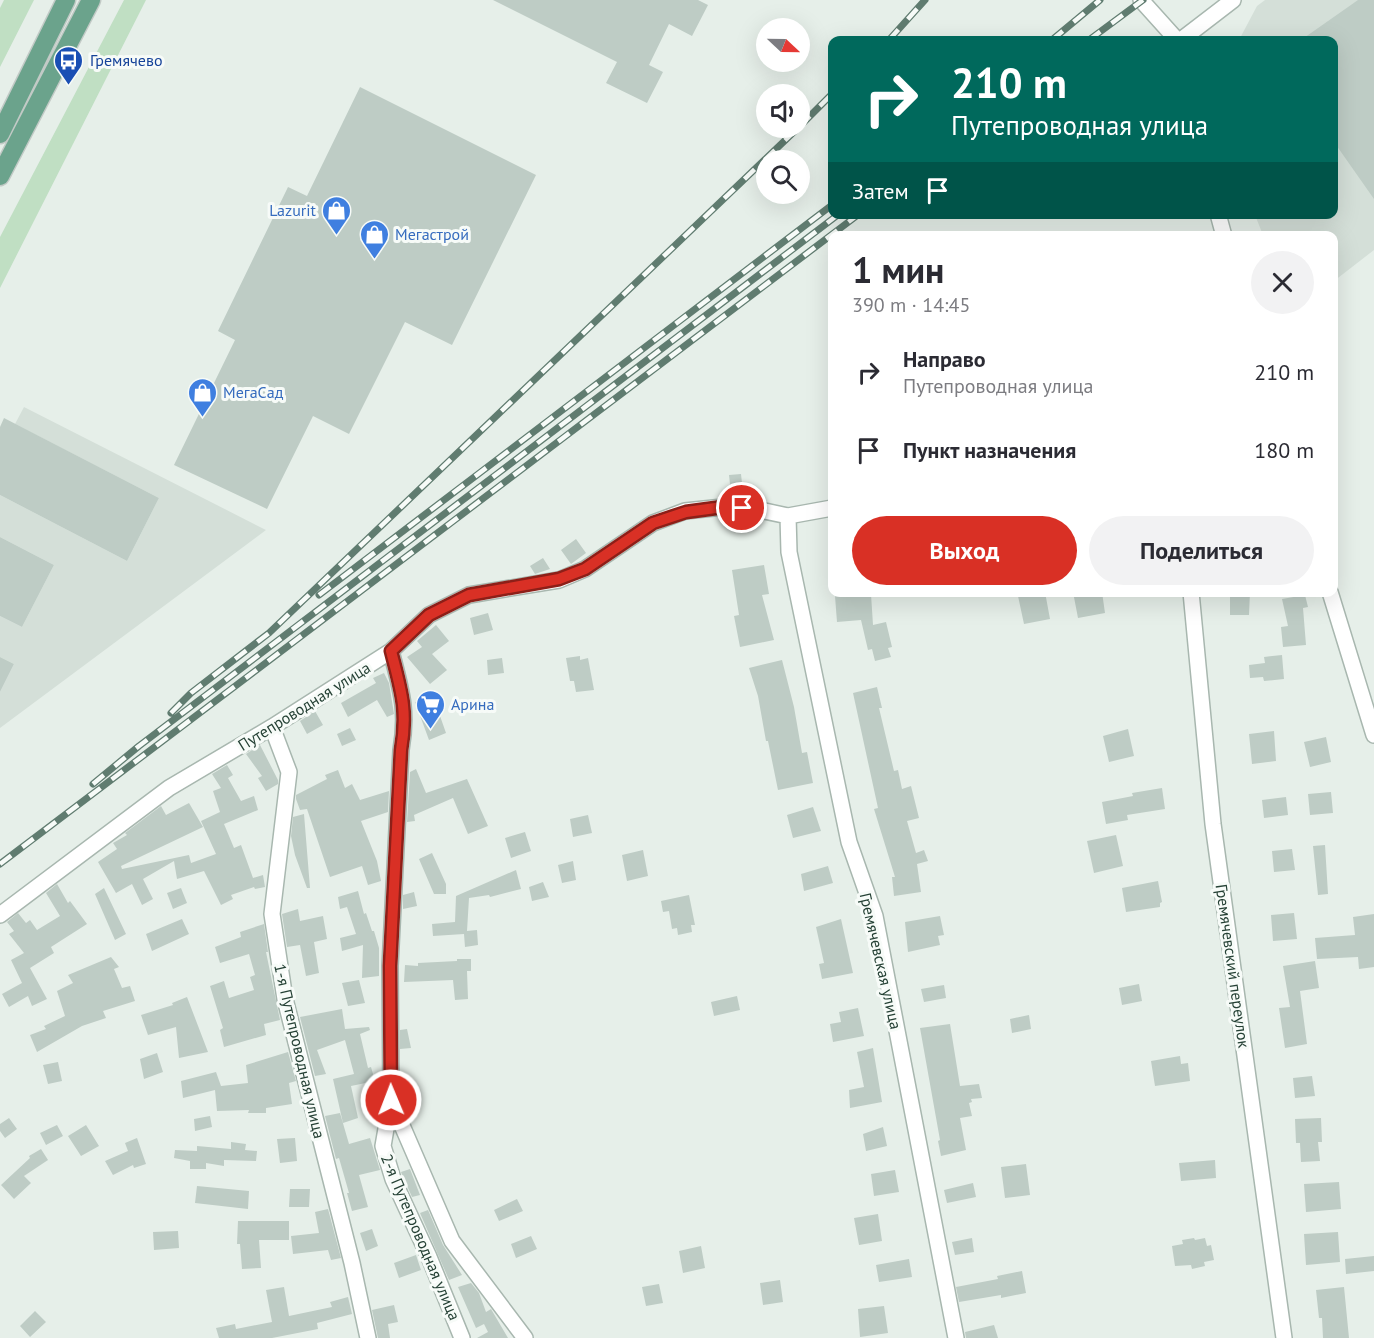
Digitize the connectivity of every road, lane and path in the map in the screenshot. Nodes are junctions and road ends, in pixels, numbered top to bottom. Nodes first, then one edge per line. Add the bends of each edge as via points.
1 (66, 0) edge
2 (92, 0) edge
3 (1141, 0) edge
4 (1233, 0) edge
5 (1175, 36) edge
6 (1184, 36) edge
7 (0, 134) edge
8 (0, 176) edge
9 (828, 509) edge
10 (788, 516) junction
11 (1191, 597) edge
12 (1332, 597) edge
13 (391, 651) junction
14 (272, 727) junction
15 (1374, 735) edge
16 (0, 915) edge
17 (391, 1100) junction
18 (368, 1338) edge
19 (462, 1338) edge
20 (525, 1338) edge
21 (956, 1338) edge
22 (1284, 1338) edge

1 - 7 main road
2 - 8 main road
3 - 5 street
4 - 6 street
9 - 10 street, Путепроводная улица
10 - 13 street, Путепроводная улица via 723,507 686,512 653,523 585,569 559,579 469,595 429,615
10 - 21 street, Гремячевская улица via 789,552 815,681 849,842 874,916
11 - 22 street, Гремячевский переулок via 1213,824
12 - 15 street
13 - 14 street, Путепроводная улица
13 - 17 street, 2-я Путепроводная улица via 406,723 401,750 390,966
14 - 16 street, Путепроводная улица via 169,788
14 - 18 street, 1-я Путепроводная улица via 289,772 272,914 285,999
17 - 19 street, 2-я Путепроводная улица via 383,1146 386,1157
17 - 20 street, 2-я Путепроводная улица via 452,1241

